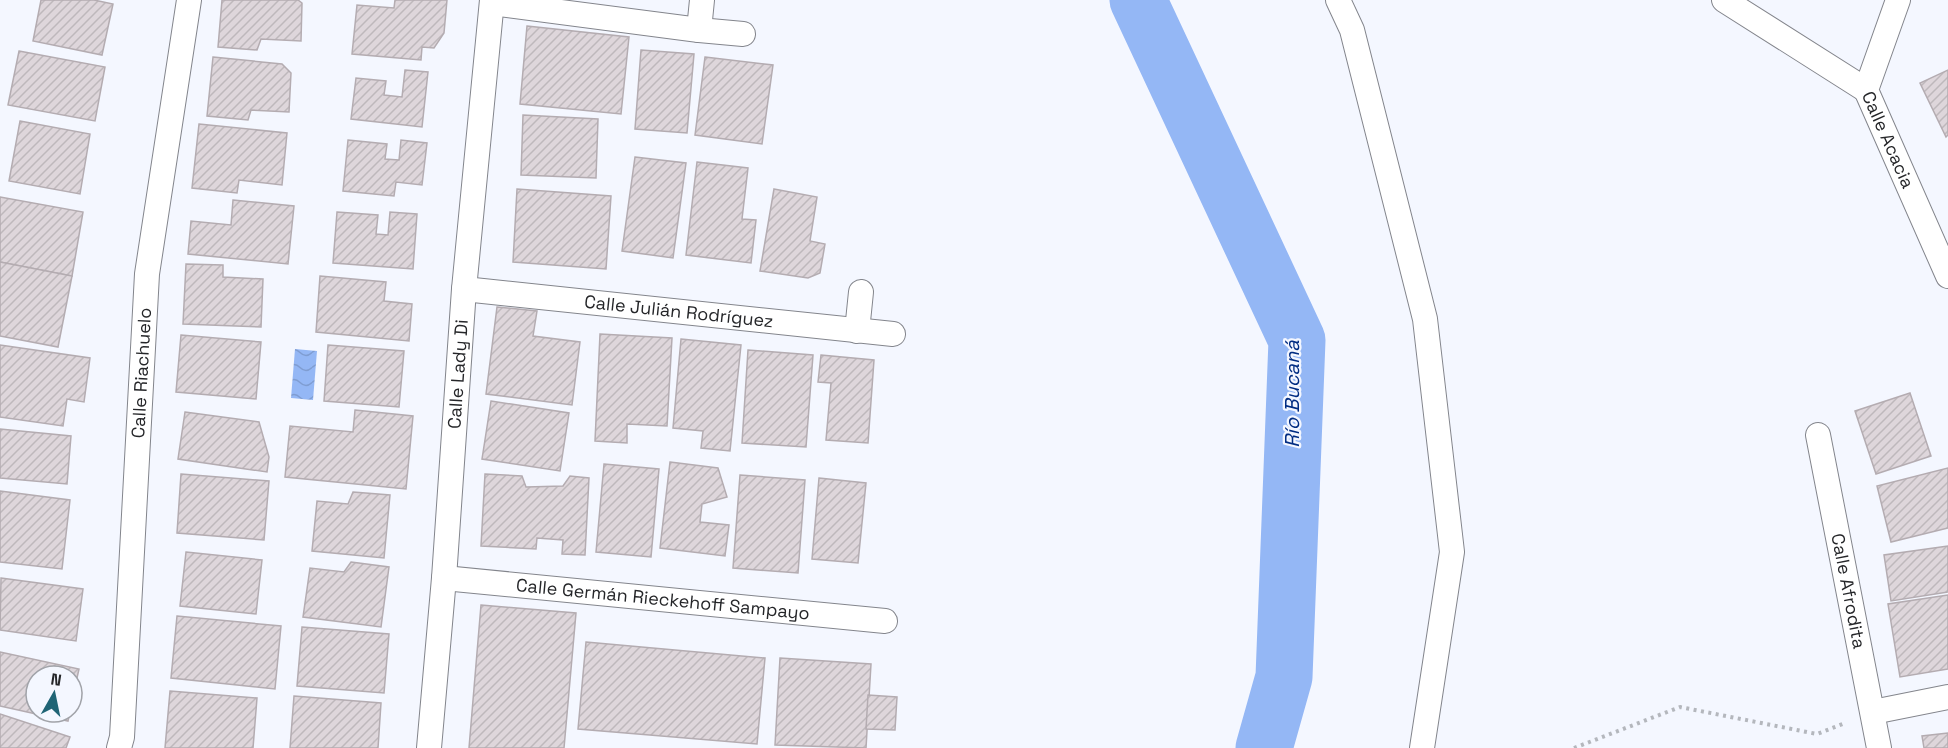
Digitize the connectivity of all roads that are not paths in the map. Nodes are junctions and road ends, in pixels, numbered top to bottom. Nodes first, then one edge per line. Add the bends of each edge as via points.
1 (189, 0) edge
2 (702, 0) edge
3 (1338, 0) edge
4 (1724, 0) edge
5 (1898, 0) edge
6 (492, 1) edge
7 (699, 30) junction
8 (743, 34) dead end
9 (1866, 90) junction
10 (1948, 276) edge
11 (464, 289) junction
12 (861, 292) dead end
13 (857, 331) junction
14 (893, 334) dead end
15 (1818, 435) dead end
16 (444, 578) junction
17 (885, 621) dead end
18 (1948, 698) edge
19 (1873, 712) junction
20 (119, 748) edge
21 (429, 748) edge
22 (1422, 748) edge
23 (1879, 748) edge

1 - 20 street, Calle Riachuelo via 147,274
2 - 7 street
3 - 22 street via 1352,30 1425,319 1452,552
4 - 9 street
5 - 9 street, Calle Acacia
6 - 7 street
6 - 11 street, Calle Lady Di
7 - 8 street
9 - 10 street, Calle Acacia
11 - 13 street, Calle Julián Rodríguez
11 - 16 street, Calle Lady Di
12 - 13 street
13 - 14 street, Calle Julián Rodríguez
15 - 19 street, Calle Afrodita
16 - 17 street, Calle Germán Rieckehoff Sampayo
16 - 21 street, Calle Lady Di
18 - 19 street
19 - 23 street, Calle Afrodita

